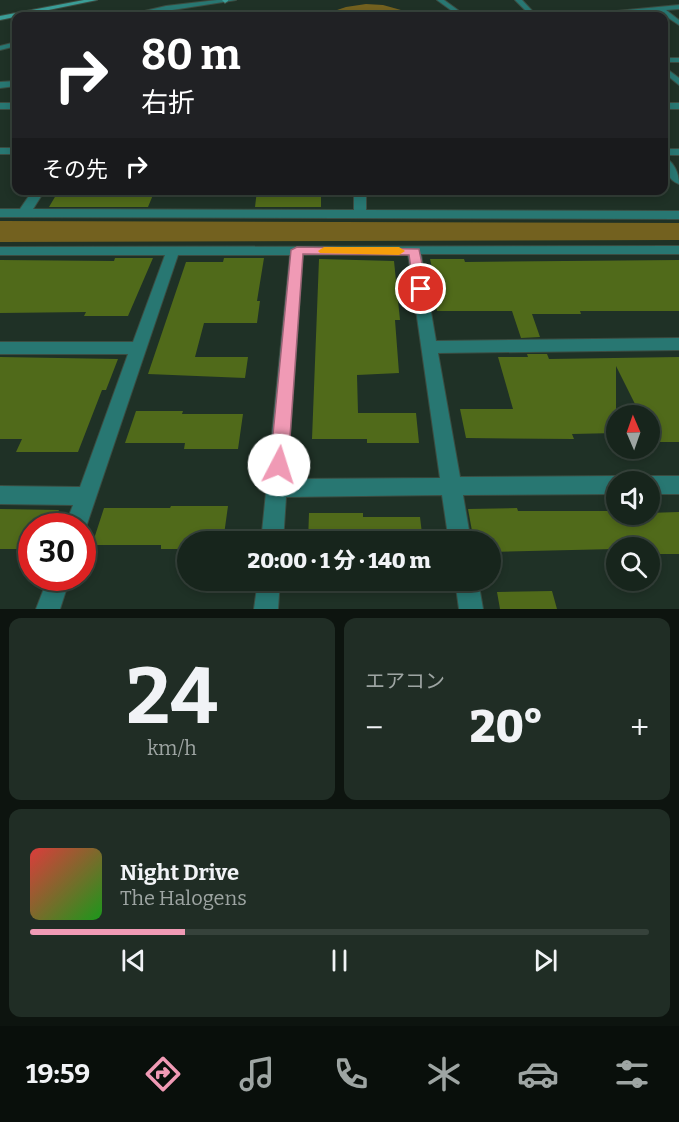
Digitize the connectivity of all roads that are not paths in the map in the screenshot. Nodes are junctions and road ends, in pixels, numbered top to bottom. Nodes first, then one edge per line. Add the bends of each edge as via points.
1 (91, 0) edge
2 (225, 0) edge
3 (233, 0) edge
4 (440, 0) edge
5 (518, 0) edge
6 (618, 4) dead end
7 (679, 7) edge
8 (166, 8) junction
9 (660, 9) junction
10 (633, 11) junction
11 (39, 12) edge
12 (146, 12) edge
13 (170, 12) edge
14 (457, 12) edge
15 (530, 12) edge
16 (626, 12) edge
17 (664, 12) edge
18 (668, 167) edge
19 (679, 181) edge
20 (36, 195) edge
21 (360, 195) edge
22 (0, 213) edge
23 (24, 213) junction
24 (360, 214) junction
25 (679, 215) edge
26 (173, 250) junction
27 (297, 250) junction
28 (679, 250) edge
29 (0, 251) edge
30 (414, 251) junction
31 (679, 344) edge
32 (430, 346) junction
33 (0, 348) edge
34 (139, 348) junction
35 (606, 485) edge
36 (660, 485) edge
37 (679, 485) edge
38 (451, 487) junction
39 (277, 488) junction
40 (0, 495) edge
41 (87, 496) junction
42 (81, 513) edge
43 (273, 531) edge
44 (458, 531) edge
45 (54, 591) edge
46 (268, 591) edge
47 (468, 591) edge
48 (48, 609) edge
49 (266, 609) edge
50 (471, 609) edge

1 - 11 street
2 - 3 street
2 - 8 street
4 - 14 street
5 - 15 street
6 - 10 street
7 - 9 street
8 - 12 street
8 - 13 street
9 - 10 street
9 - 17 street
10 - 16 street
18 - 19 street
20 - 23 street
21 - 24 street
22 - 23 street
23 - 24 street
24 - 25 street
26 - 27 street
26 - 29 street
26 - 34 street
27 - 30 street
27 - 39 street
28 - 30 street
30 - 32 street
31 - 32 street
32 - 38 street
33 - 34 street
34 - 41 street
35 - 38 street
36 - 37 street
38 - 39 street
38 - 44 street
39 - 43 street
40 - 41 street
41 - 42 street
45 - 48 street
46 - 49 street
47 - 50 street

